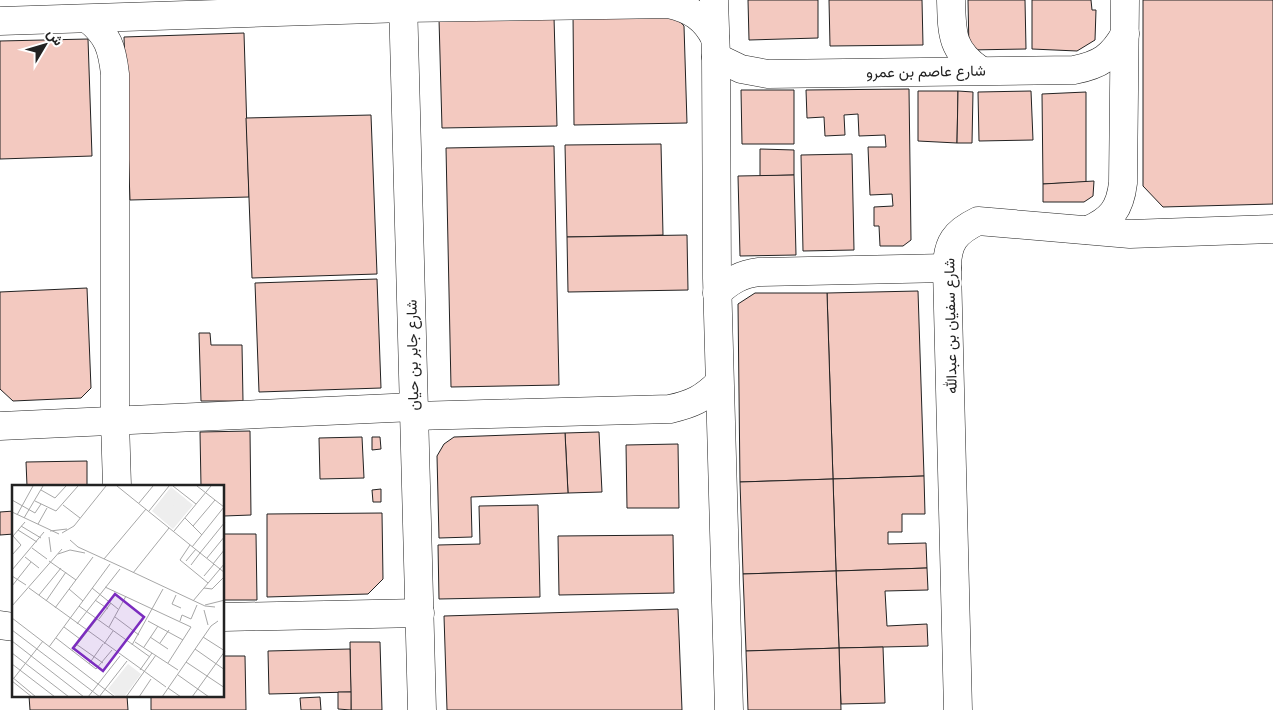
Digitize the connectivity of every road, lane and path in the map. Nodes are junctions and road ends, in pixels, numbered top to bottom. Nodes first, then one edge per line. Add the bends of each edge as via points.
1 (714, 0) edge
2 (952, 0) edge
3 (1124, 0) edge
4 (404, 4) edge
5 (220, 7) edge
6 (75, 13) edge
7 (0, 21) edge
8 (1126, 34) junction
9 (716, 47) junction
10 (980, 70) junction
11 (1273, 229) edge
12 (1088, 230) junction
13 (947, 268) junction
14 (717, 293) junction
15 (720, 383) junction
16 (414, 412) junction
17 (115, 421) junction
18 (0, 426) edge
19 (117, 485) edge
20 (420, 613) junction
21 (225, 617) edge
22 (422, 710) edge
23 (729, 710) edge
24 (958, 710) edge

1 - 9 street
2 - 10 street via 953,34 958,49
3 - 8 street
4 - 5 street
4 - 9 street via 669,4 698,15 709,26
4 - 16 street, شارع جابر بن حيان
5 - 6 street
6 - 7 street
6 - 17 street via 98,27 106,37 114,74
8 - 10 street, شارع عاصم بن عمرو via 1105,59 1091,66 1074,70
8 - 12 street via 1121,199 1114,213 1102,224
9 - 10 street, شارع عاصم بن عمرو via 741,69 768,74
9 - 14 street
11 - 12 street, شارع سفيان بن عبدالله via 1130,234
12 - 13 street, شارع سفيان بن عبدالله via 978,221 964,228 953,240 947,255
13 - 14 street via 759,272 736,278
13 - 24 street, شارع سفيان بن عبدالله
14 - 15 street
15 - 16 street via 706,396 670,409
15 - 23 street
16 - 17 street
16 - 20 street, شارع جابر بن حيان
17 - 18 street
17 - 19 street
20 - 21 street
20 - 22 street, شارع جابر بن حيان

